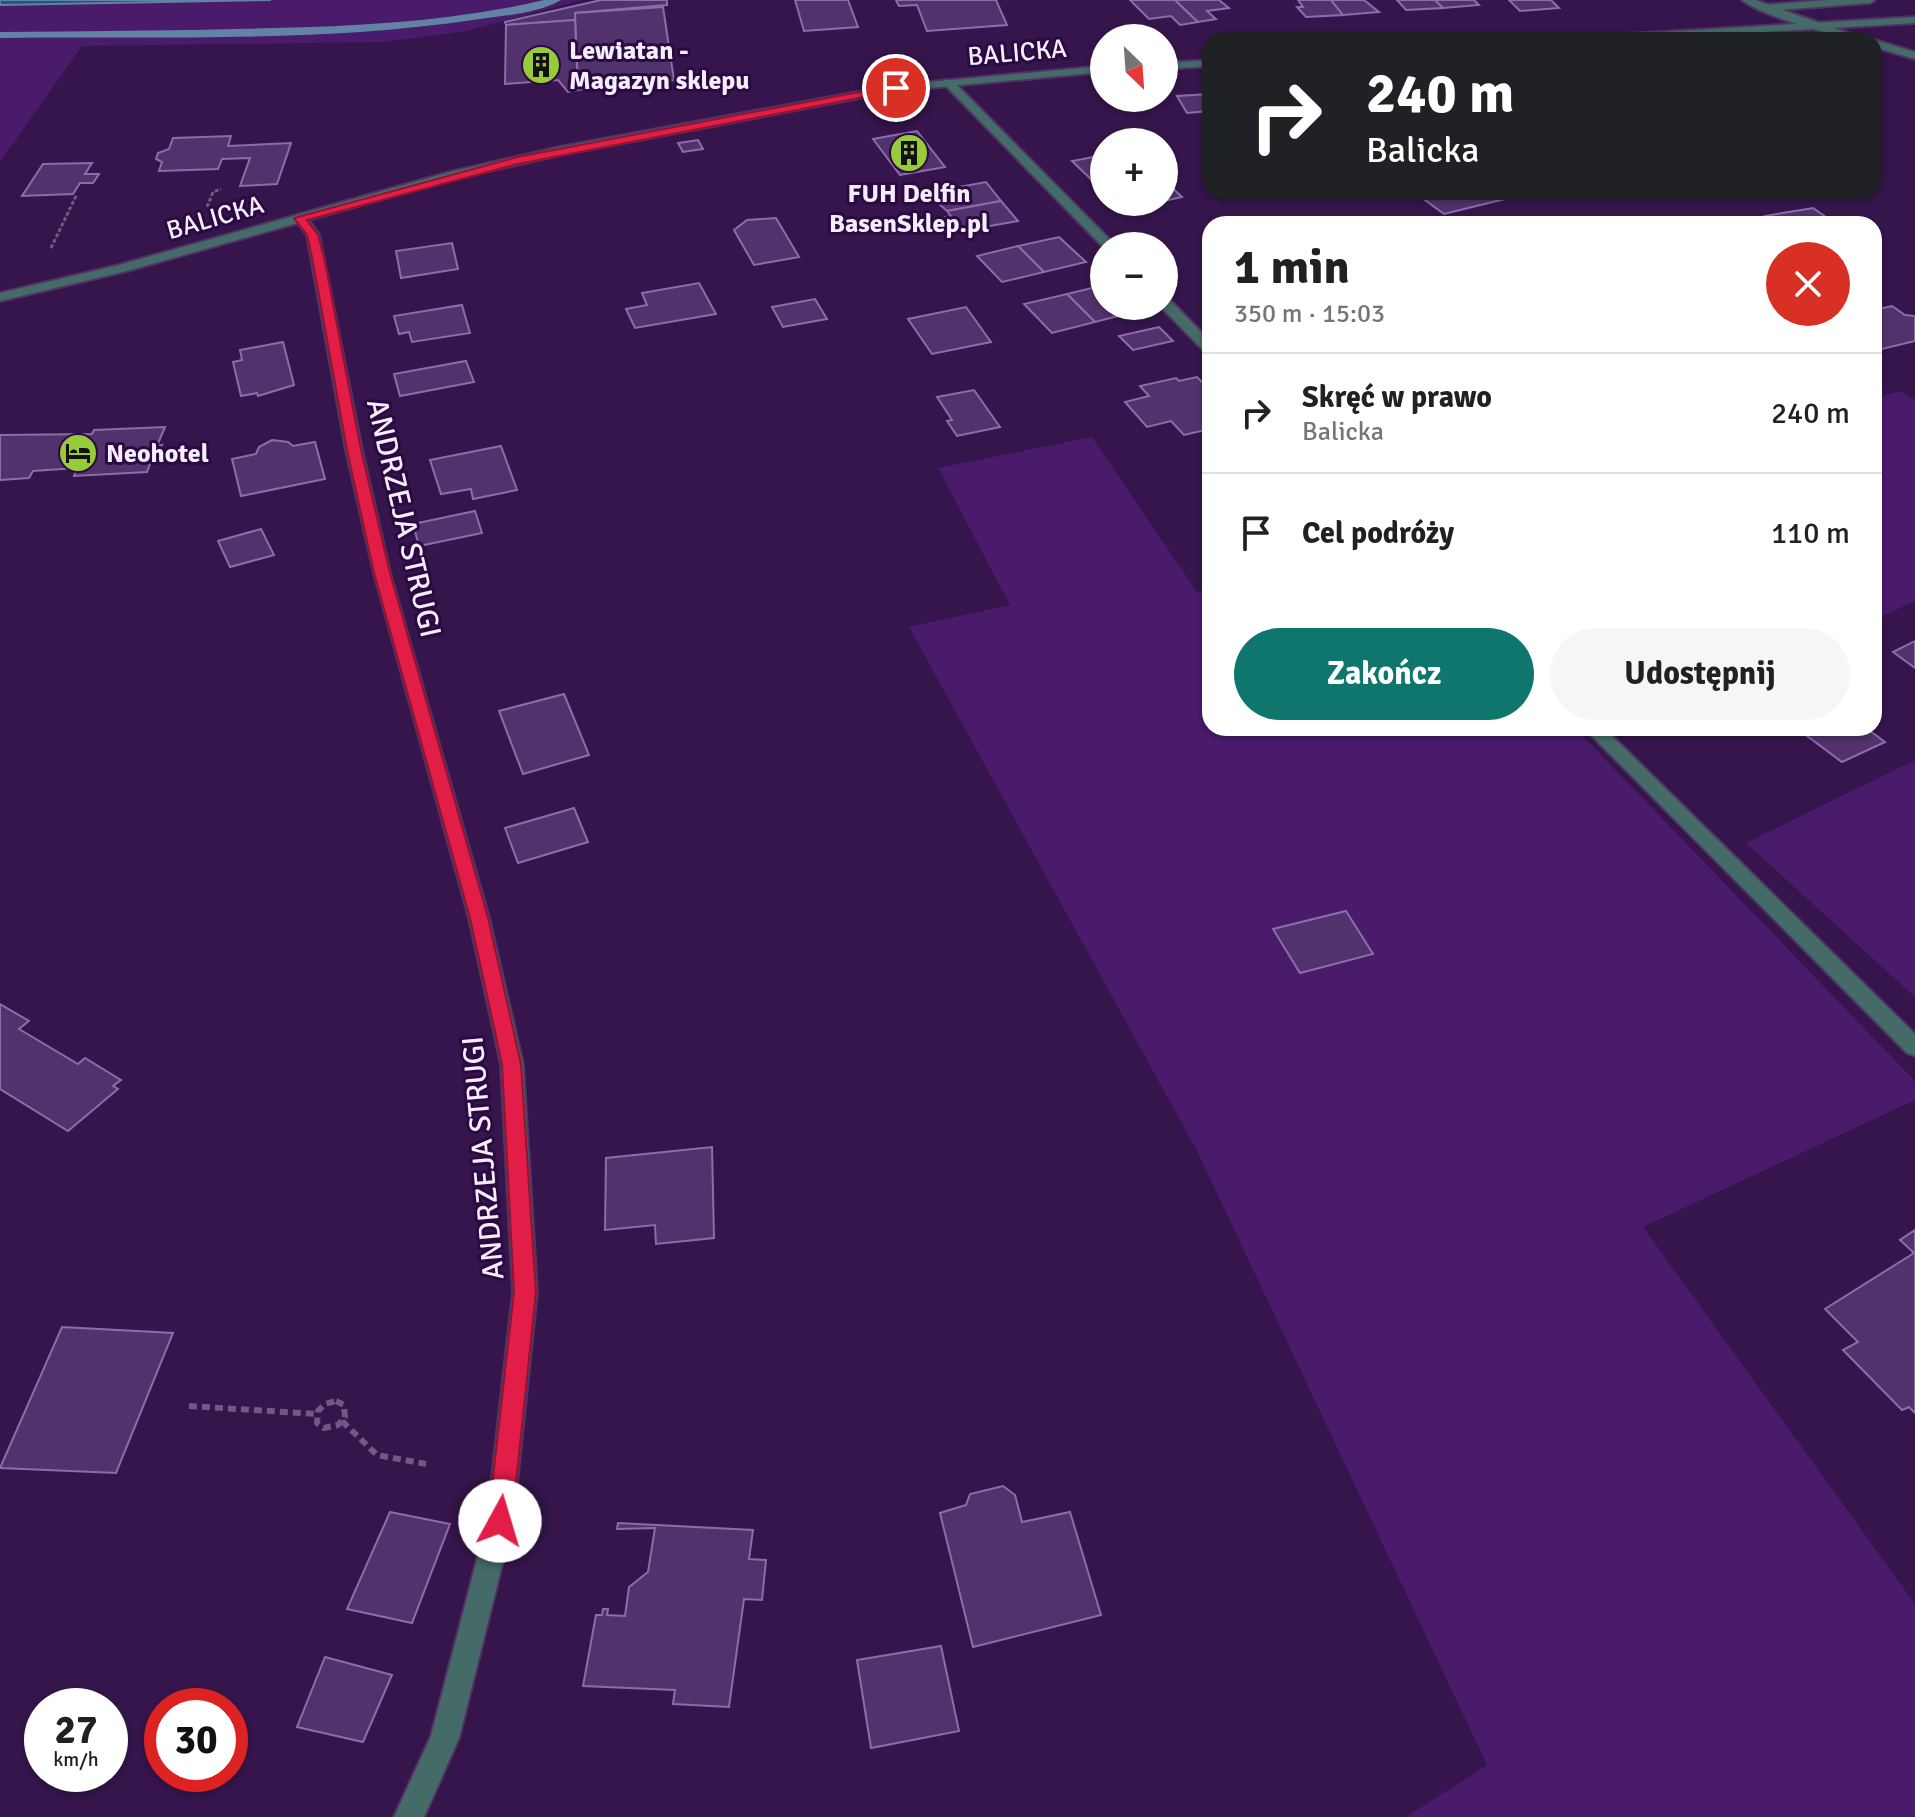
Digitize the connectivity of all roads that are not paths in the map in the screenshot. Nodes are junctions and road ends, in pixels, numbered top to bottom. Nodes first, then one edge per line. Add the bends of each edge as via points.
1 (1747, 0) edge
2 (1870, 0) edge
3 (1763, 8) junction
4 (1915, 20) edge
5 (1817, 25) junction
6 (1705, 32) edge
7 (1838, 32) edge
8 (1882, 46) edge
9 (1915, 56) edge
10 (1202, 64) edge
11 (1178, 65) edge
12 (1090, 70) edge
13 (948, 82) junction
14 (300, 218) junction
15 (1095, 232) edge
16 (0, 297) edge
17 (1178, 316) edge
18 (1202, 341) edge
19 (1601, 736) edge
20 (1915, 1047) edge
21 (409, 1817) edge

1 - 3 street
2 - 3 street
3 - 5 street
4 - 5 street
5 - 6 street
5 - 7 street
8 - 9 street
10 - 11 street
12 - 13 street, BALICKA
13 - 14 street, BALICKA via 560,151
13 - 15 street
14 - 16 street, BALICKA
14 - 21 street, ANDRZEJA STRUGI via 313,235 382,573 479,918 512,1064 525,1292 500,1521 448,1726
17 - 18 street
19 - 20 street

